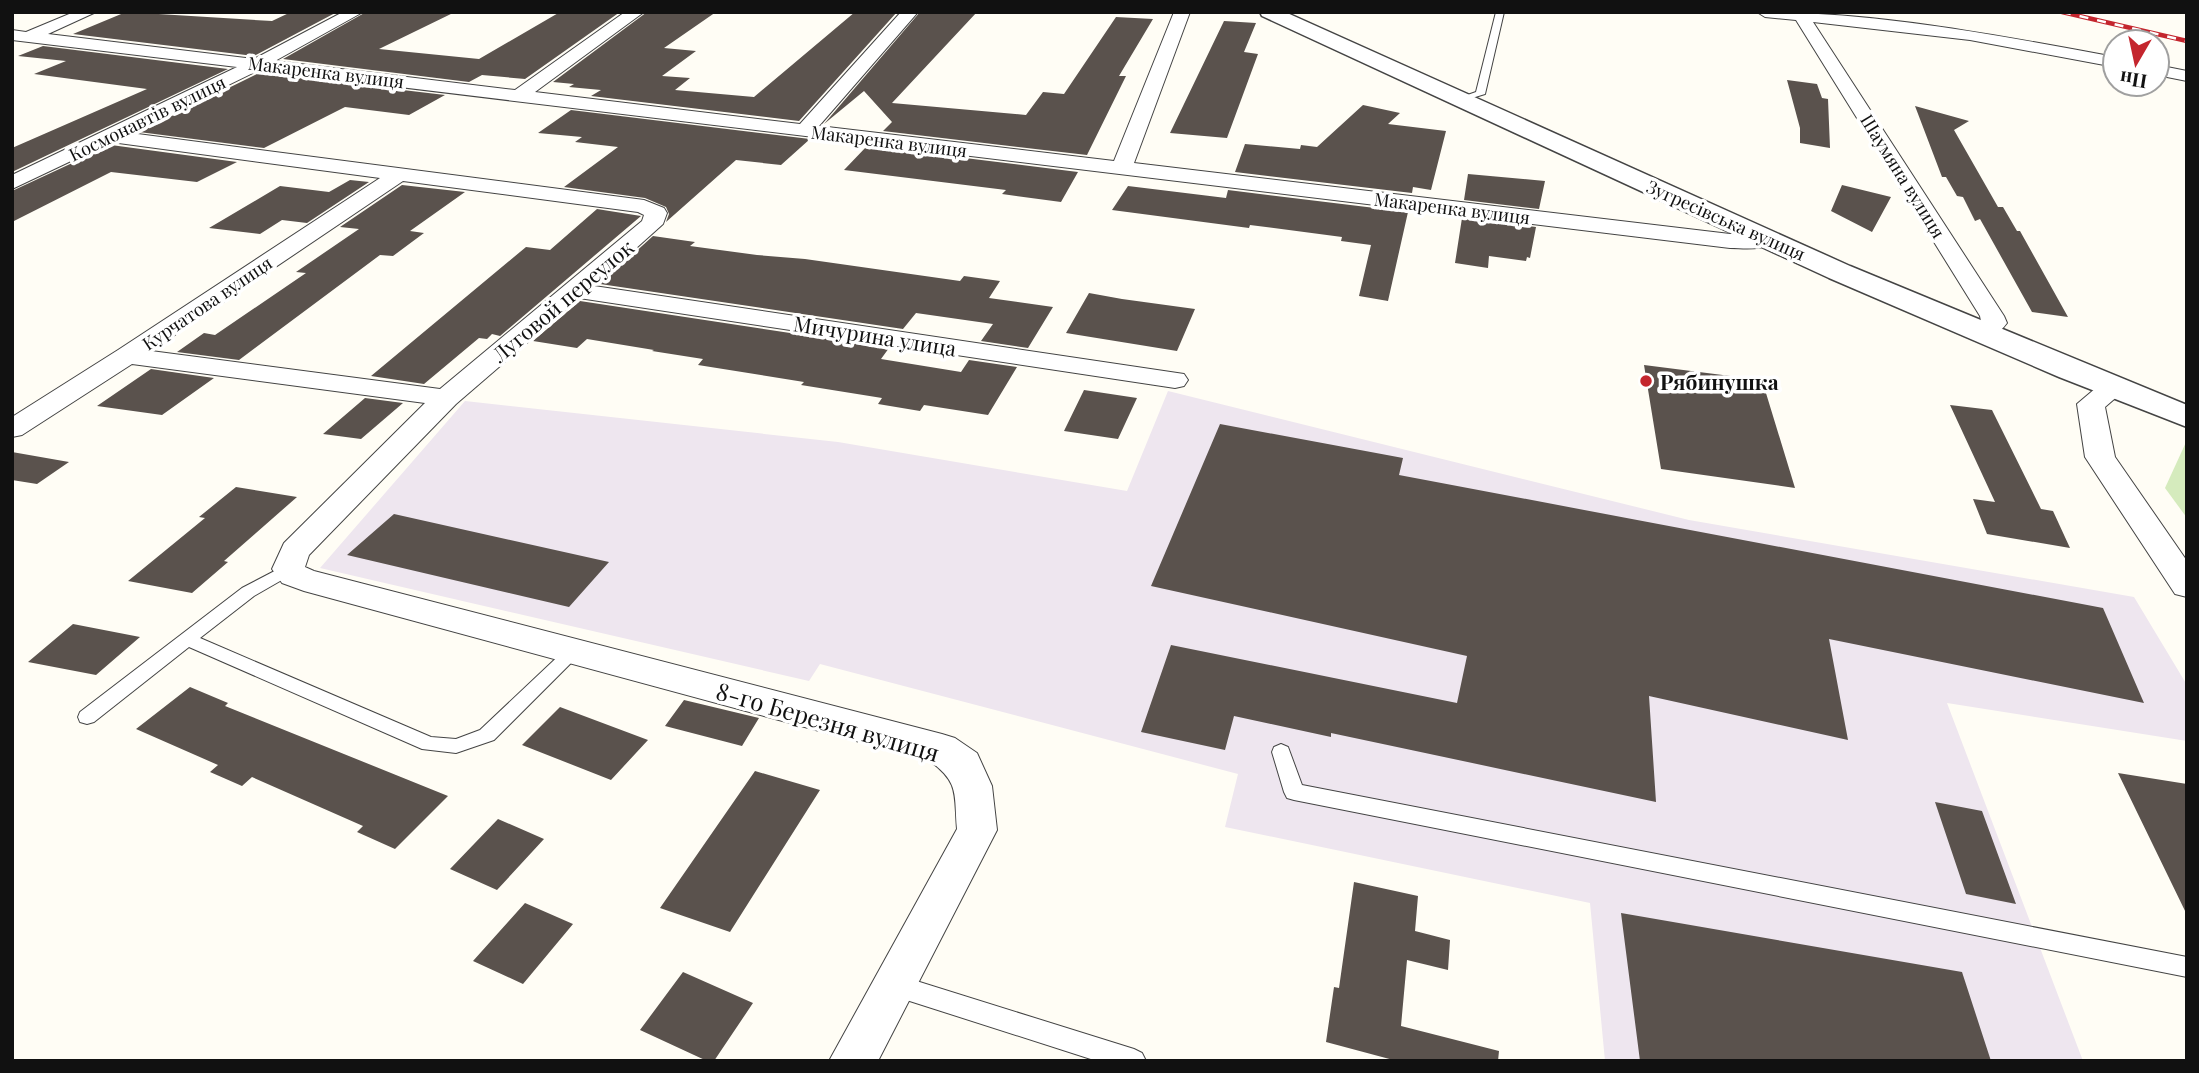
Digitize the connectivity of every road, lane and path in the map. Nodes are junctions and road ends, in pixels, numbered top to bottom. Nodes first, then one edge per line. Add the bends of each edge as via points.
1 (88, 12) edge
2 (355, 12) edge
3 (636, 12) edge
4 (910, 12) edge
5 (1182, 12) edge
6 (1269, 12) edge
7 (1500, 12) edge
8 (1765, 12) edge
9 (1801, 16) junction
10 (17, 38) edge
11 (2101, 59) edge
12 (259, 63) junction
13 (518, 96) junction
14 (1462, 100) junction
15 (804, 131) junction
16 (108, 136) junction
17 (1121, 170) junction
18 (399, 174) junction
19 (12, 183) edge
20 (1765, 238) junction
21 (575, 290) junction
22 (1982, 333) junction
23 (127, 356) junction
24 (1175, 380) dead end
25 (2113, 388) junction
26 (446, 398) junction
27 (2187, 417) edge
28 (12, 429) edge
29 (288, 569) junction
30 (2187, 586) edge
31 (187, 639) junction
32 (574, 652) junction
33 (87, 717) dead end
34 (1281, 752) dead end
35 (2187, 967) edge
36 (894, 985) junction
37 (853, 1061) edge
38 (1134, 1061) edge

1 - 10 street
2 - 12 street, Космонавтів вулиця
3 - 13 street
4 - 15 street
5 - 17 street
6 - 14 street, Зугресівська вулиця
7 - 14 lane via 1480,94
8 - 9 street
9 - 11 street via 1970,34
9 - 22 street, Шаумяна вулиця via 1992,316 1994,323
10 - 12 street, Макаренка вулиця
12 - 13 street, Макаренка вулиця
12 - 16 street, Космонавтів вулиця
13 - 15 street, Макаренка вулиця
14 - 20 street, Зугресівська вулиця
15 - 17 street, Макаренка вулиця
16 - 18 street, Луговой переулок
16 - 19 street, Космонавтів вулиця
17 - 20 street, Макаренка вулиця via 1730,241
18 - 21 street, Луговой переулок via 644,206 656,213 652,225
18 - 23 street, Курчатова вулиця
20 - 22 street, Зугресівська вулиця
21 - 24 street, Мичурина улица
21 - 26 street, Луговой переулок
22 - 25 street, Зугресівська вулиця
23 - 26 street
23 - 28 street, Курчатова вулиця
25 - 27 street, Зугресівська вулиця
25 - 30 street via 2091,404 2100,457
26 - 29 street, Луговой переулок via 295,551
29 - 31 lane via 248,592
29 - 32 street via 304,580
31 - 32 lane via 429,744 456,746 486,735
31 - 33 lane
32 - 36 street, 8-го Березня вулиця via 942,749 963,764 973,786 977,830
34 - 35 lane via 1294,792
36 - 37 street, 8-го Березня вулиця
36 - 38 lane

